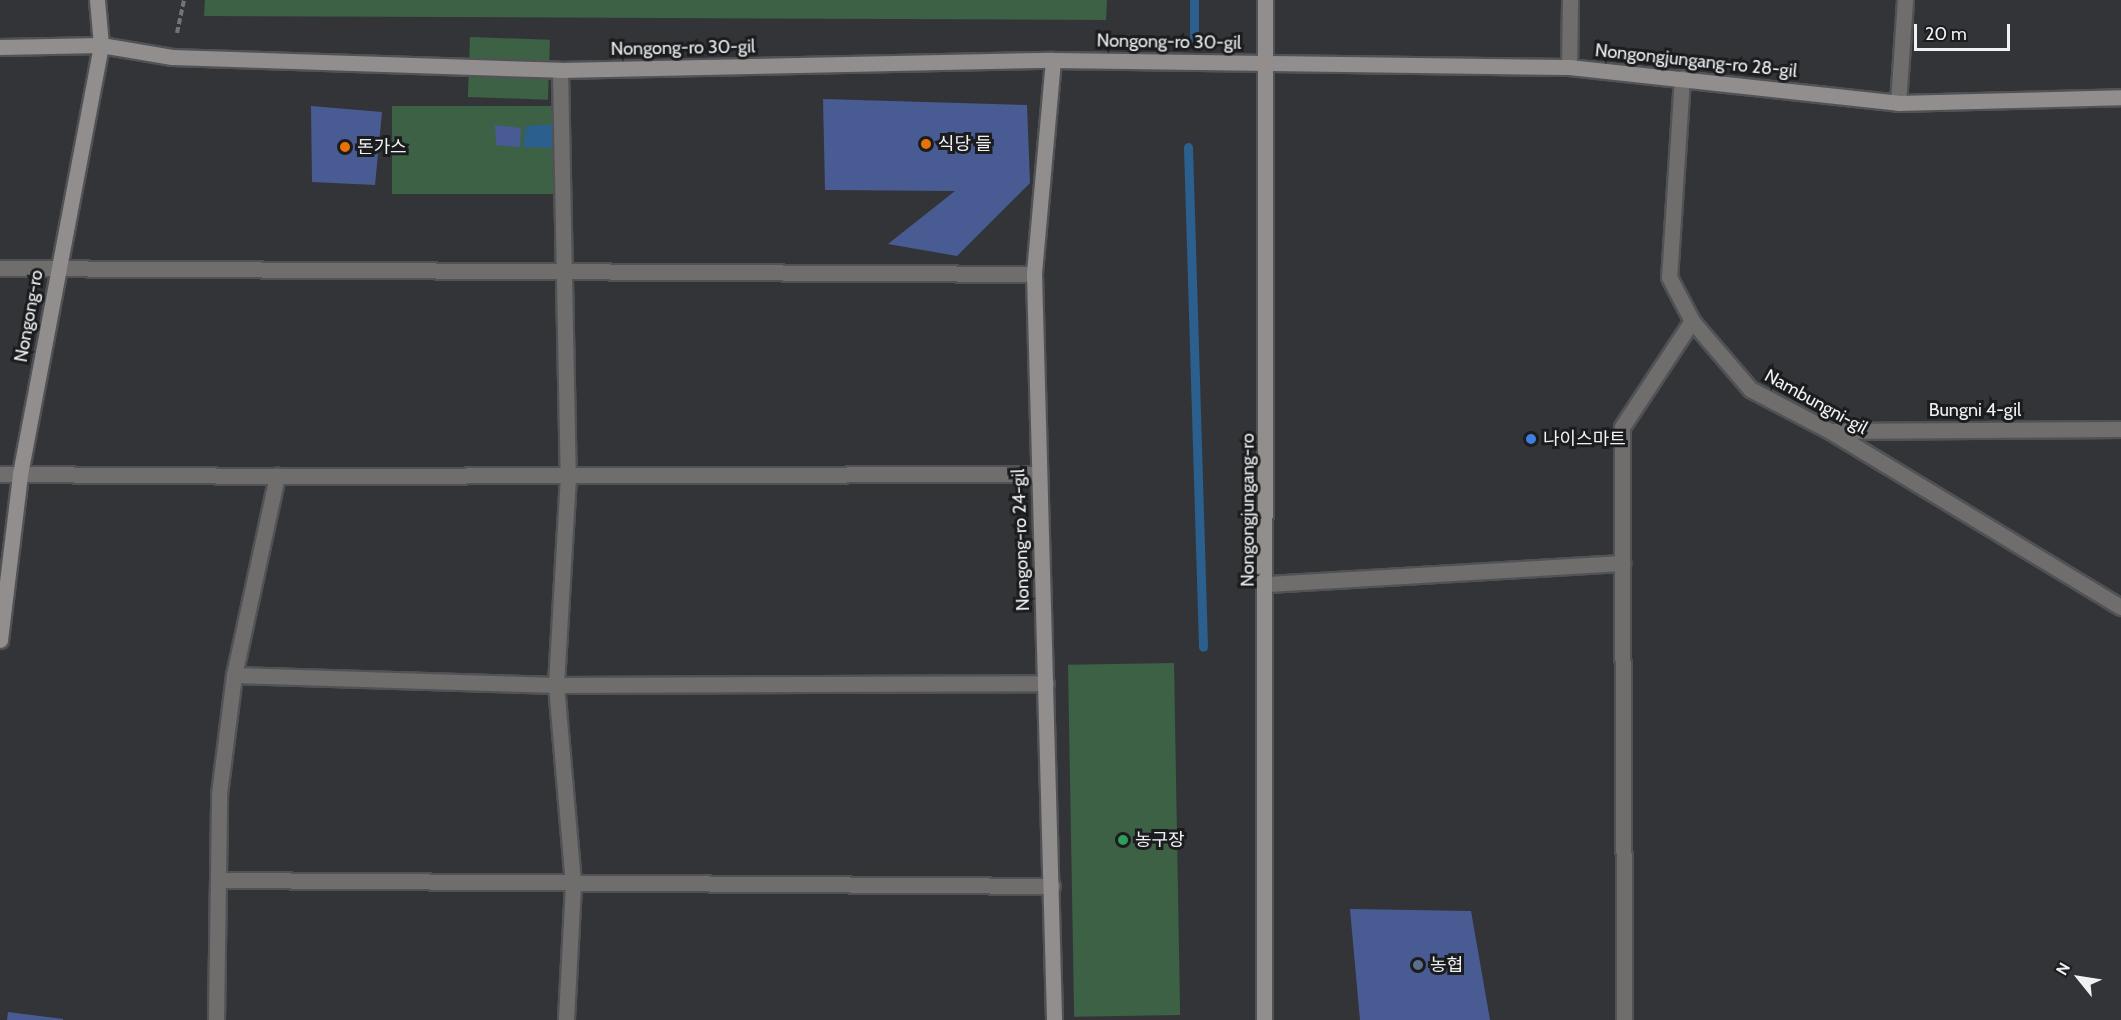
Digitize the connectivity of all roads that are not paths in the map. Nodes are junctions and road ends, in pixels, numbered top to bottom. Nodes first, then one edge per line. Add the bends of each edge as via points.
1 (97, 0) edge
2 (1265, 0) edge
3 (1570, 0) edge
4 (1905, 0) edge
5 (101, 45) junction
6 (0, 46) edge
7 (1053, 60) junction
8 (1266, 64) junction
9 (1569, 67) junction
10 (560, 70) junction
11 (1682, 78) junction
12 (2121, 96) edge
13 (1898, 103) junction
14 (0, 268) edge
15 (58, 268) junction
16 (563, 272) junction
17 (1034, 274) junction
18 (1692, 321) junction
19 (2121, 429) edge
20 (1830, 431) junction
21 (0, 474) edge
22 (20, 474) junction
23 (1038, 474) junction
24 (277, 476) junction
25 (568, 476) junction
26 (1622, 563) junction
27 (1267, 584) junction
28 (2121, 607) edge
29 (0, 640) edge
30 (234, 675) junction
31 (1046, 683) junction
32 (556, 686) junction
33 (219, 880) junction
34 (573, 885) junction
35 (1052, 886) junction
36 (216, 1020) edge
37 (566, 1020) edge
38 (1054, 1020) edge
39 (1264, 1020) edge
40 (1624, 1020) edge

1 - 5 street, Nongong-ro
2 - 8 street, Nongongjungang-ro
3 - 9 street
4 - 13 street
5 - 6 street, Nongong-ro 30-gil
5 - 10 street, Nongong-ro 30-gil via 172,57
5 - 15 street, Nongong-ro
7 - 8 street, Nongong-ro 30-gil
7 - 10 street, Nongong-ro 30-gil
7 - 17 street, Nongong-ro 24-gil
8 - 9 street, Nongongjungang-ro 28-gil
8 - 27 street, Nongongjungang-ro
9 - 11 street, Nongongjungang-ro 28-gil
10 - 16 street
11 - 13 street, Nongongjungang-ro 28-gil
11 - 18 street, Nambungni-gil via 1669,277
12 - 13 street, Nongongjungang-ro 28-gil
14 - 15 street
15 - 16 street
15 - 22 street, Nongong-ro
16 - 17 street
16 - 25 street
17 - 23 street, Nongong-ro 24-gil
18 - 20 street, Nambungni-gil via 1750,389
18 - 26 street via 1622,427
19 - 20 street, Bungni 4-gil
20 - 28 street, Nambungni-gil
21 - 22 street
22 - 24 street
22 - 29 street, Nongong-ro
23 - 25 street
23 - 31 street, Nongong-ro 24-gil
24 - 25 street
24 - 30 street
25 - 32 street
26 - 27 street
26 - 40 street
27 - 39 street, Nongongjungang-ro
30 - 32 street
30 - 33 street via 219,795
31 - 32 street
31 - 35 street, Nongong-ro 24-gil
32 - 34 street
33 - 34 street
33 - 36 street
34 - 35 street
34 - 37 street
35 - 38 street, Nongong-ro 24-gil

